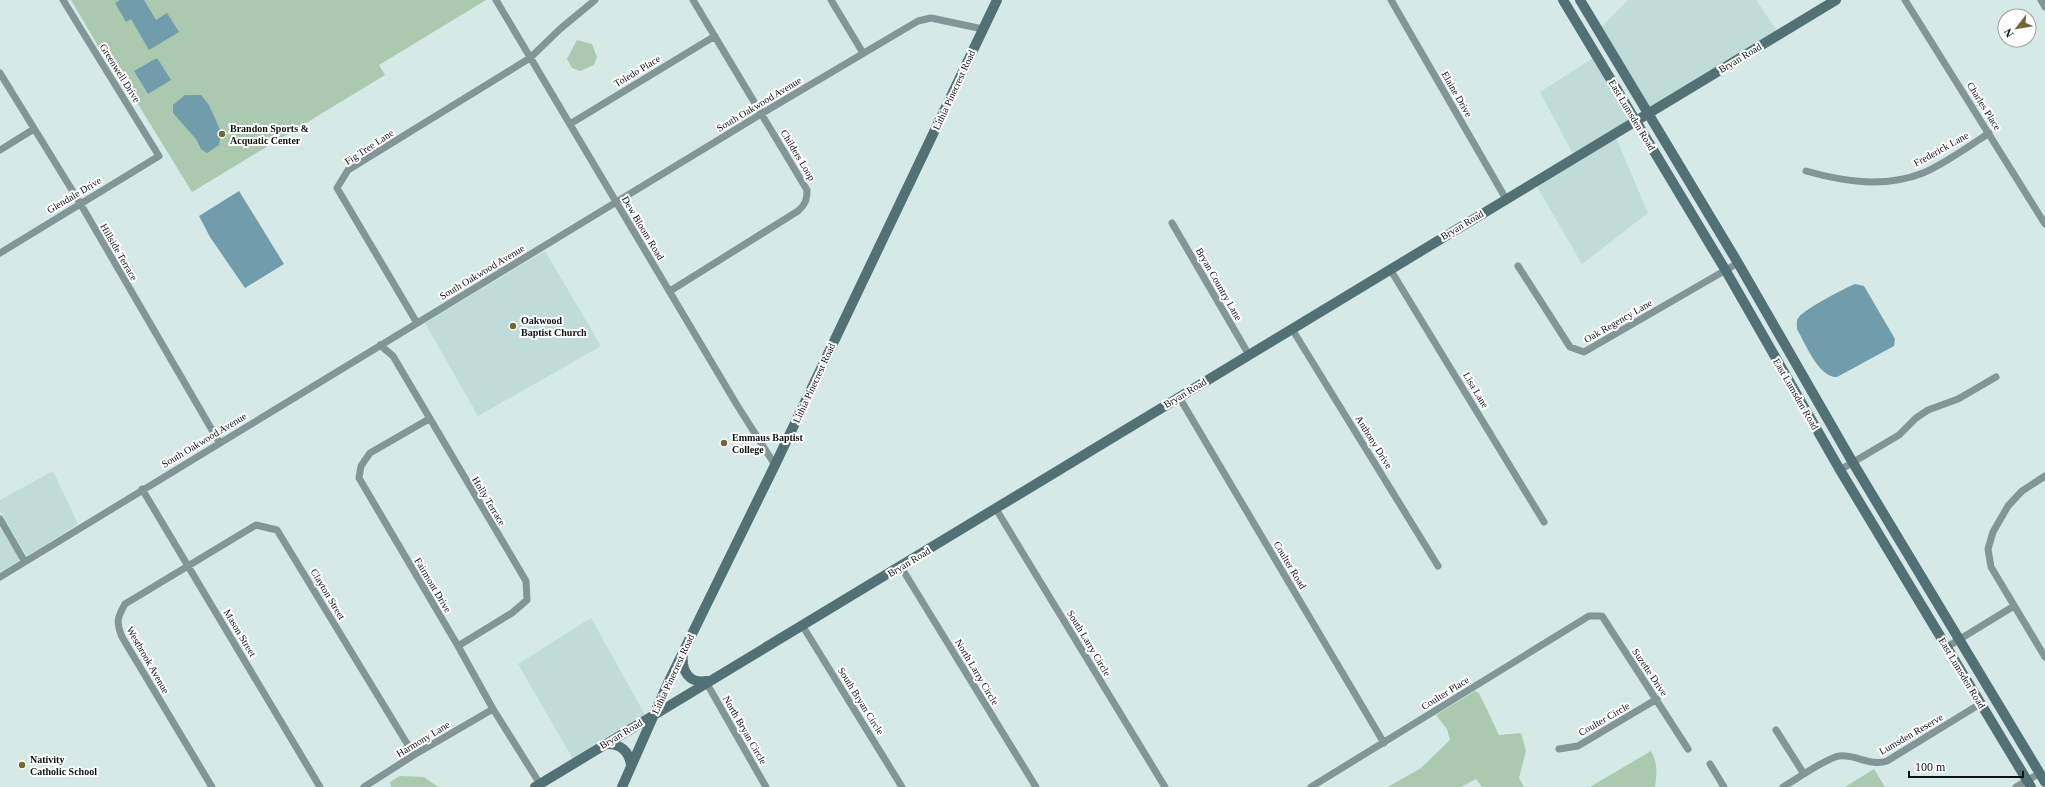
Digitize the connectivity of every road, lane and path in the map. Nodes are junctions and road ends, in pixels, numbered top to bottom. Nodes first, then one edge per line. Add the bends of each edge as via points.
1 (63, 0) edge
2 (496, 0) edge
3 (595, 0) edge
4 (693, 0) edge
5 (831, 0) edge
6 (997, 0) edge
7 (1391, 0) edge
8 (1563, 0) edge
9 (1580, 0) edge
10 (1836, 0) edge
11 (1905, 0) edge
12 (2041, 0) edge
13 (2045, 7) edge
14 (983, 29) junction
15 (715, 36) junction
16 (863, 53) junction
17 (530, 58) junction
18 (0, 73) edge
19 (761, 114) junction
20 (1648, 114) junction
21 (1637, 121) junction
22 (570, 124) junction
23 (34, 129) junction
24 (1989, 133) junction
25 (0, 150) edge
26 (159, 156) joint
27 (1806, 171) dead end
28 (1506, 198) junction
29 (617, 202) junction
30 (80, 203) junction
31 (1172, 223) dead end
32 (2045, 224) edge
33 (0, 253) edge
34 (1738, 263) junction
35 (1518, 266) dead end
36 (1390, 269) junction
37 (1726, 271) junction
38 (670, 291) junction
39 (417, 323) junction
40 (1292, 329) junction
41 (380, 345) junction
42 (1249, 355) junction
43 (1996, 377) dead end
44 (1179, 397) junction
45 (429, 419) junction
46 (219, 442) junction
47 (1853, 463) junction
48 (775, 465) junction
49 (1840, 470) junction
50 (2045, 476) edge
51 (142, 490) junction
52 (996, 509) junction
53 (0, 519) edge
54 (1544, 522) dead end
55 (25, 562) junction
56 (188, 566) junction
57 (1438, 566) dead end
58 (901, 567) junction
59 (0, 577) edge
60 (2014, 606) junction
61 (1590, 616) joint
62 (802, 624) junction
63 (1959, 640) junction
64 (458, 646) junction
65 (1947, 647) junction
66 (683, 652) junction
67 (2045, 657) edge
68 (707, 682) junction
69 (1657, 699) junction
70 (1980, 704) junction
71 (493, 709) junction
72 (655, 714) junction
73 (1776, 730) dead end
74 (1384, 743) junction
75 (605, 744) junction
76 (1559, 749) dead end
77 (1688, 749) dead end
78 (414, 755) junction
79 (1710, 764) dead end
80 (631, 765) junction
81 (1804, 774) junction
82 (2042, 778) edge
83 (2029, 784) edge
84 (538, 786) edge
85 (212, 787) edge
86 (320, 787) edge
87 (364, 787) edge
88 (622, 787) edge
89 (766, 787) edge
90 (902, 787) edge
91 (1036, 787) edge
92 (1165, 787) edge
93 (1311, 787) edge
94 (1724, 787) edge
95 (1783, 787) edge
96 (2016, 787) edge

1 - 26 street, Greenwell Drive
2 - 17 street, Dew Bloom Road
3 - 17 street
4 - 15 street, Childers Loop
5 - 16 street
6 - 14 main road, Lithia Pinecrest Road
7 - 28 street, Elaine Drive
8 - 21 main road, East Lumsden Road
9 - 20 main road, East Lumsden Road
10 - 20 main road, Bryan Road
11 - 24 street, Charles Place
12 - 13 street
14 - 16 street, South Oakwood Avenue via 931,18 918,21
14 - 48 main road, Lithia Pinecrest Road
15 - 19 street, Childers Loop
15 - 22 street, Toledo Place
16 - 19 street, South Oakwood Avenue
17 - 22 street, Dew Bloom Road
17 - 39 street, Fig Tree Lane via 348,170 337,188
18 - 23 street, Hillside Terrace
19 - 29 street, South Oakwood Avenue
19 - 38 street, Childers Loop via 807,190 805,204 798,211
20 - 21 main road, Bryan Road
20 - 34 main road, East Lumsden Road
21 - 28 main road, Bryan Road
21 - 37 main road, East Lumsden Road
22 - 29 street, Dew Bloom Road
23 - 25 street
23 - 30 street, Hillside Terrace
24 - 27 street, Frederick Lane via 1924,172 1897,180 1868,182 1832,178
24 - 32 street, Charles Place
26 - 30 street, Glendale Drive
28 - 36 main road, Bryan Road
29 - 38 street, Dew Bloom Road
29 - 39 street, South Oakwood Avenue
30 - 33 street, Glendale Drive
30 - 46 street, Hillside Terrace
31 - 42 street, Bryan Country Lane
34 - 37 street, Oak Regency Lane
34 - 47 main road, East Lumsden Road
35 - 37 street, Oak Regency Lane via 1570,348 1584,352
36 - 40 main road, Bryan Road
36 - 54 street, Lisa Lane
37 - 49 main road, East Lumsden Road
38 - 48 street, Dew Bloom Road
39 - 41 street, South Oakwood Avenue
40 - 42 main road, Bryan Road
40 - 57 street, Anthony Drive
41 - 45 street, Holly Terrace via 393,356
41 - 46 street, South Oakwood Avenue
42 - 44 main road, Bryan Road
43 - 47 street via 1965,395 1922,414 1899,435
44 - 52 main road, Bryan Road
44 - 74 street, Coulter Road
45 - 64 street, Holly Terrace via 526,581 527,600 512,613
45 - 64 street, Fairmont Drive via 370,453 361,466 359,478
46 - 51 street, South Oakwood Avenue
47 - 49 street
47 - 63 main road, East Lumsden Road
48 - 66 main road, Lithia Pinecrest Road
49 - 65 main road, East Lumsden Road
50 - 60 street via 2014,498 1993,532 1989,545 1988,558
51 - 55 street, South Oakwood Avenue
51 - 56 street, Mason Street
52 - 58 main road, Bryan Road
52 - 92 street, South Larry Circle
53 - 55 street
55 - 59 street, South Oakwood Avenue
56 - 78 street, Clayton Street via 256,525 277,530
56 - 85 street, Westbrook Avenue via 125,604 118,615 118,626 122,637
56 - 86 street, Mason Street
58 - 62 main road, Bryan Road
58 - 91 street, North Larry Circle
60 - 63 street
60 - 67 street
61 - 69 street, Suzette Drive via 1602,616
61 - 74 street, Coulter Place
62 - 68 main road, Bryan Road
62 - 90 street, South Bryan Circle
63 - 65 street
63 - 82 main road, East Lumsden Road
64 - 71 street, Fairmont Drive
65 - 70 main road, East Lumsden Road
66 - 68 main road via 682,664 688,677 697,682
66 - 72 main road, Lithia Pinecrest Road
68 - 72 main road, Bryan Road
68 - 89 street, North Bryan Circle
69 - 76 street, Coulter Circle via 1578,746
69 - 77 street, Suzette Drive
70 - 81 street, Lumsden Reserve via 1887,761 1876,764 1847,756 1835,756
70 - 83 main road, East Lumsden Road
71 - 78 street, Harmony Lane
71 - 84 street, Fairmont Drive
72 - 75 main road, Bryan Road
72 - 80 main road, Lithia Pinecrest Road
73 - 81 street
74 - 93 street, Coulter Place
75 - 80 main road via 616,744 624,750
75 - 84 main road, Bryan Road
78 - 87 street, Harmony Lane
79 - 94 street
80 - 88 main road, Lithia Pinecrest Road
81 - 95 street, Lumsden Reserve
82 - 83 street
83 - 96 street

